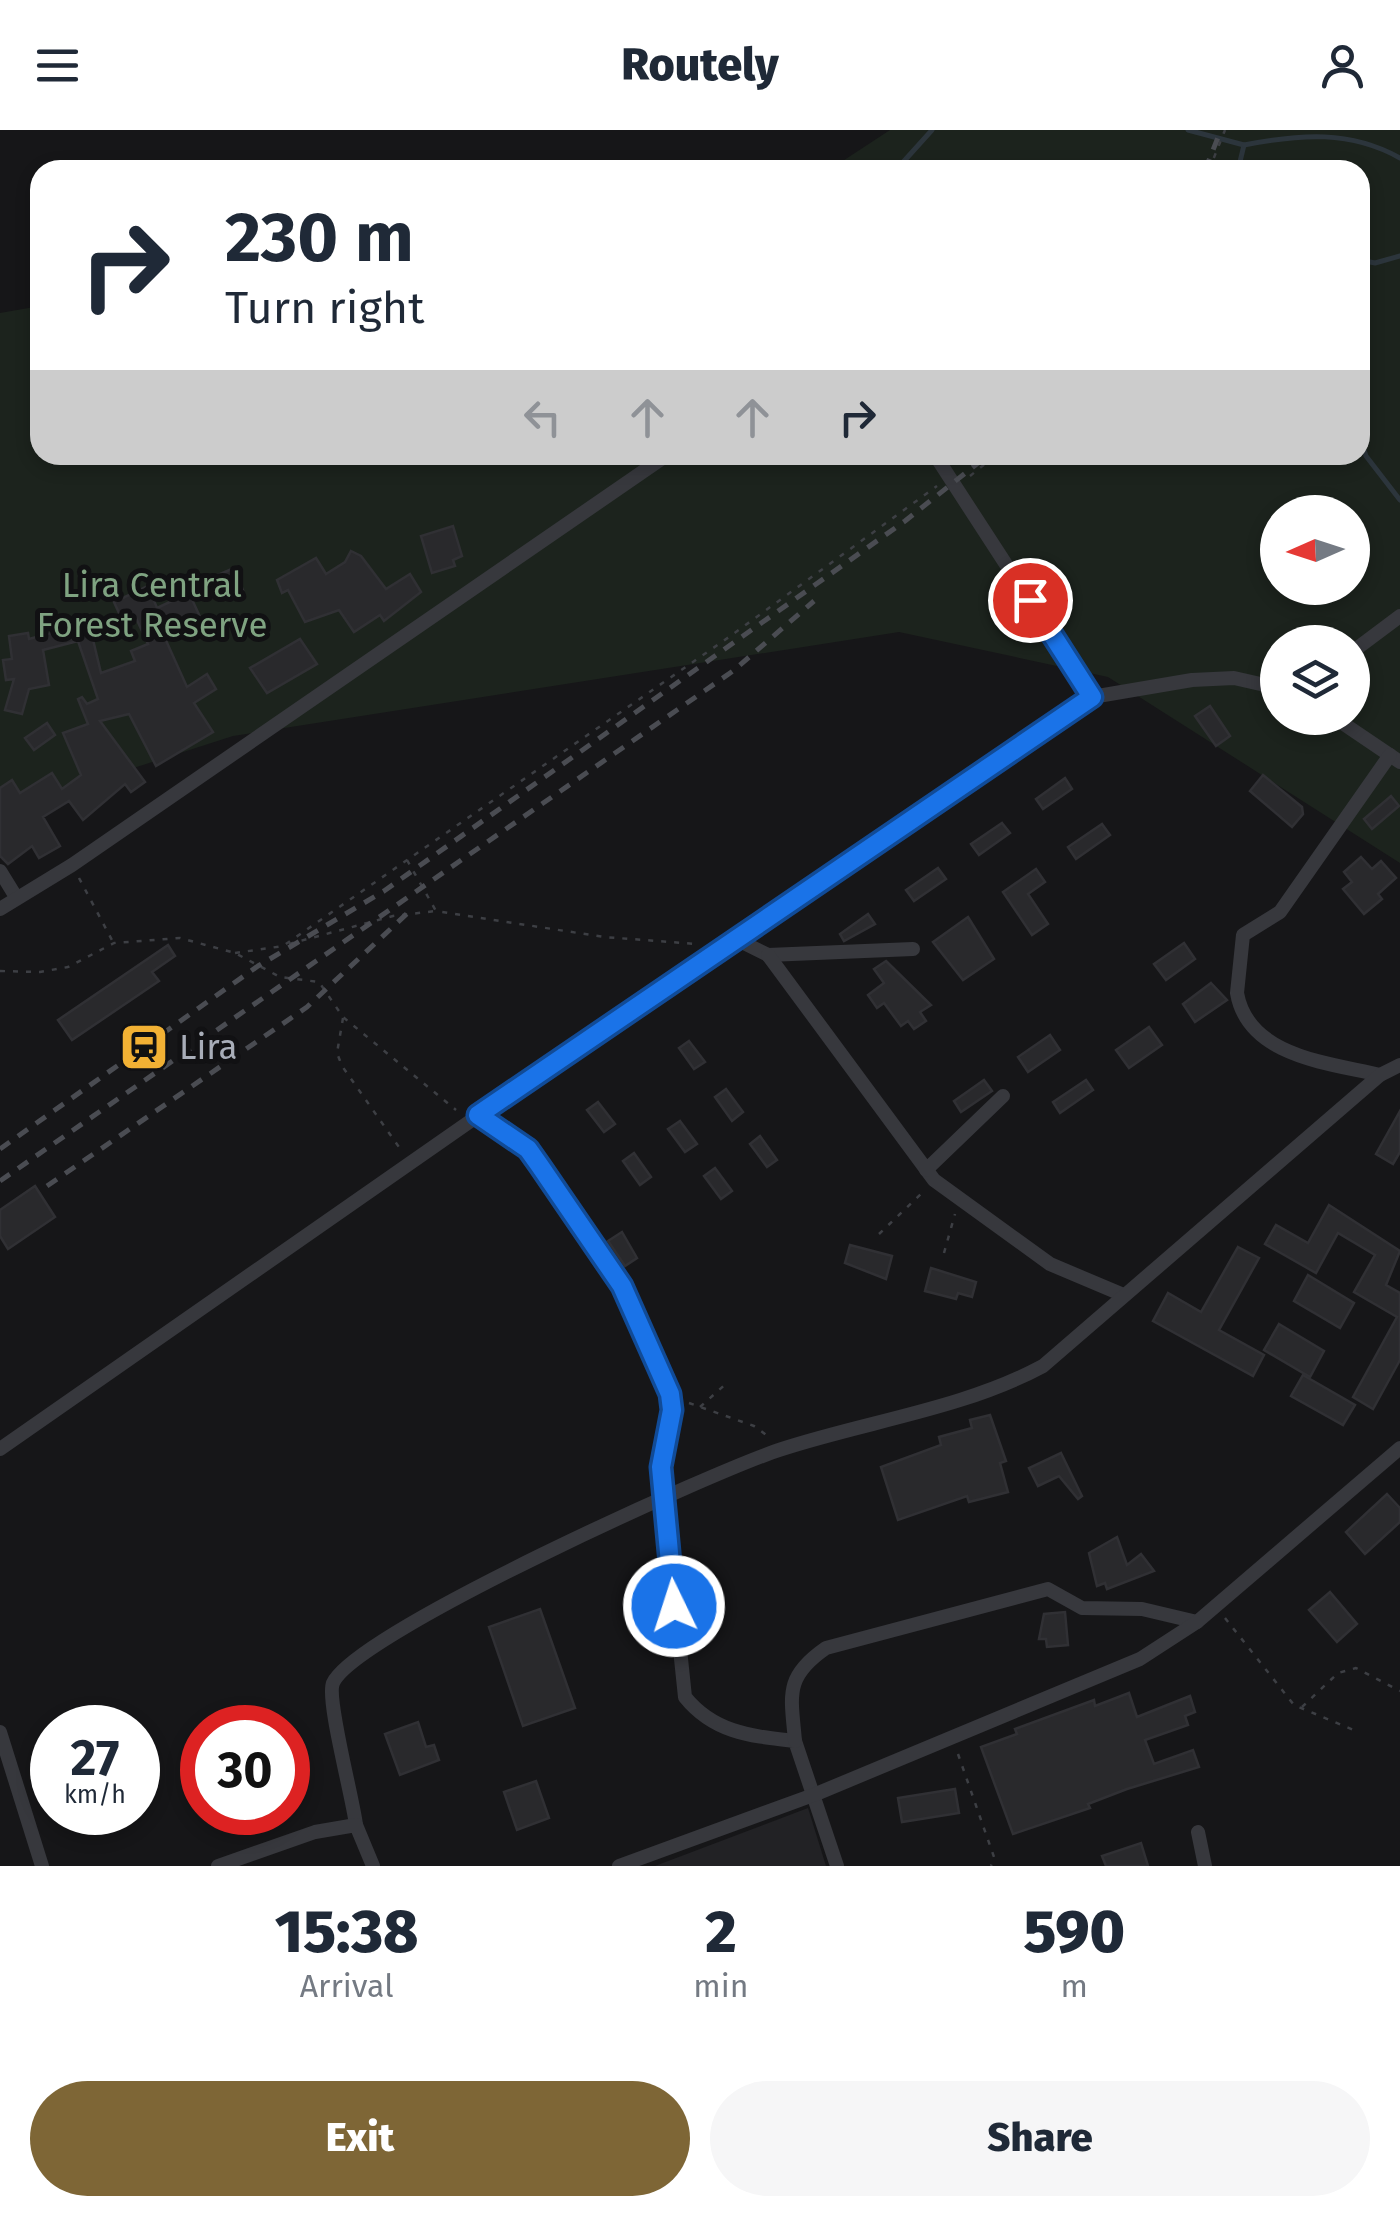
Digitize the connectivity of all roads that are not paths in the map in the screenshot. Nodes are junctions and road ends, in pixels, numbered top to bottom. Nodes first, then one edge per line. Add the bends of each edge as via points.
1 (653, 465) edge
2 (942, 465) edge
3 (1400, 616) edge
4 (1370, 638) edge
5 (1260, 684) edge
6 (1092, 697) junction
7 (1360, 735) edge
8 (1395, 759) edge
9 (0, 872) edge
10 (16, 897) junction
11 (0, 909) edge
12 (729, 942) junction
13 (913, 949) dead end
14 (768, 954) junction
15 (1400, 1064) edge
16 (1380, 1076) junction
17 (1003, 1096) dead end
18 (474, 1118) junction
19 (930, 1175) junction
20 (1121, 1294) junction
21 (1400, 1448) edge
22 (0, 1449) edge
23 (666, 1496) junction
24 (1197, 1622) junction
25 (0, 1732) edge
26 (795, 1741) junction
27 (816, 1794) junction
28 (356, 1825) junction
29 (1198, 1832) dead end
30 (42, 1866) edge
31 (218, 1866) edge
32 (373, 1866) edge
33 (619, 1866) edge
34 (837, 1866) edge
35 (1205, 1866) edge

1 - 10 street
2 - 6 street
3 - 4 street
5 - 6 street via 1206,679
6 - 12 street
7 - 8 street
8 - 16 street via 1280,912 1243,935 1238,993 1274,1046
9 - 10 street
10 - 11 street
12 - 14 street
12 - 18 street
13 - 14 street
14 - 19 street
15 - 16 street
16 - 20 street
17 - 19 street
18 - 22 street
18 - 23 street via 528,1149 622,1286 670,1394 661,1467
19 - 20 street via 1050,1264
20 - 23 street via 1043,1366 1018,1380 780,1450
21 - 24 street
23 - 26 street via 685,1697 722,1729
23 - 28 street via 447,1603 344,1667 330,1694
24 - 26 street via 1142,1609 1082,1608 1048,1589 826,1648 806,1662 792,1687
24 - 27 street via 1140,1659
25 - 30 street
26 - 27 street
27 - 33 street
27 - 34 street
28 - 31 street
28 - 32 street
29 - 35 street

